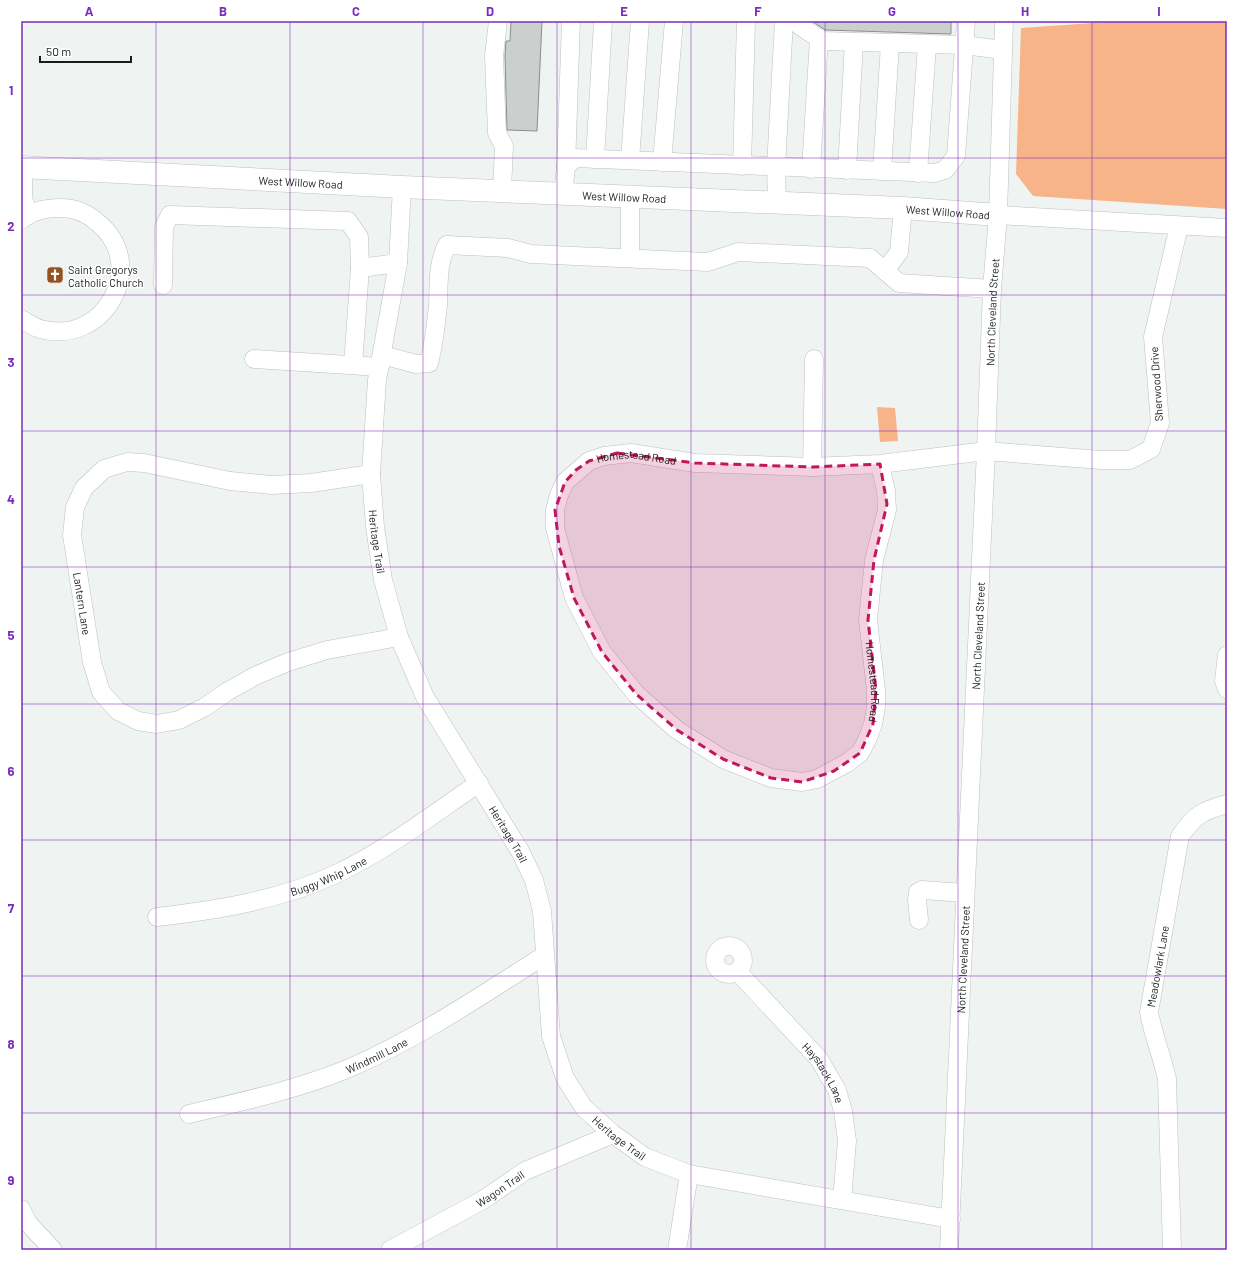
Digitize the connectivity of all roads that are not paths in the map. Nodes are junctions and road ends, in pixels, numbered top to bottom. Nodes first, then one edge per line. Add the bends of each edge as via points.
1 (498, 21) edge
2 (571, 21) edge
3 (603, 21) edge
4 (640, 21) edge
5 (674, 21) edge
6 (746, 21) edge
7 (784, 21) edge
8 (796, 21) edge
9 (966, 21) edge
10 (1004, 21) edge
11 (819, 38) junction
12 (854, 42) junction
13 (890, 44) junction
14 (927, 45) junction
15 (964, 45) junction
16 (1003, 50) junction
17 (595, 159) junction
18 (630, 160) junction
19 (662, 162) junction
20 (742, 166) junction
21 (22, 167) edge
22 (566, 167) junction
23 (776, 167) junction
24 (811, 168) junction
25 (848, 170) junction
26 (882, 171) junction
27 (918, 173) junction
28 (402, 187) junction
29 (502, 191) junction
30 (563, 194) junction
31 (630, 197) junction
32 (777, 203) junction
33 (903, 208) junction
34 (998, 215) junction
35 (25, 218) edge
36 (1179, 226) junction
37 (1227, 228) edge
38 (630, 258) junction
39 (398, 263) junction
40 (360, 268) junction
41 (884, 270) junction
42 (163, 285) dead end
43 (992, 289) junction
44 (21, 319) edge
45 (254, 359) dead end
46 (814, 359) dead end
47 (381, 361) junction
48 (353, 366) junction
49 (986, 451) junction
50 (880, 464) junction
51 (812, 467) junction
52 (371, 474) junction
53 (399, 637) junction
54 (1227, 655) edge
55 (1227, 690) edge
56 (479, 783) junction
57 (1227, 804) edge
58 (965, 893) junction
59 (157, 917) dead end
60 (919, 920) dead end
61 (545, 955) junction
62 (738, 972) dead end
63 (189, 1114) dead end
64 (612, 1134) junction
65 (689, 1174) junction
66 (842, 1200) junction
67 (21, 1209) edge
68 (951, 1219) junction
69 (396, 1249) edge
70 (53, 1250) edge
71 (677, 1250) edge
72 (949, 1250) edge
73 (1172, 1250) edge

1 - 29 street via 494,56 496,133 504,146
2 - 22 street
3 - 17 street
4 - 18 street
5 - 19 street
6 - 20 street
7 - 23 street
8 - 11 street
9 - 15 street
10 - 16 street, North Cleveland Street
11 - 12 street via 823,41
11 - 24 street
12 - 13 street
12 - 25 street
13 - 14 street
13 - 26 street
14 - 15 street
14 - 27 street
15 - 16 street
15 - 27 street via 956,156 945,170
16 - 34 street, North Cleveland Street
17 - 18 street
17 - 22 street via 575,158
18 - 19 street
19 - 20 street
20 - 23 street
21 - 28 main road, West Willow Road
21 - 35 street
22 - 30 street
23 - 24 street
23 - 32 street
24 - 25 street
25 - 26 street
26 - 27 street
28 - 29 main road, West Willow Road
28 - 39 street, Heritage Trail
29 - 30 main road, West Willow Road
30 - 31 main road, West Willow Road
31 - 32 main road, West Willow Road
31 - 38 street
32 - 33 main road, West Willow Road
33 - 34 main road, West Willow Road
33 - 41 street via 899,252
34 - 36 street, West Willow Road
34 - 43 street, North Cleveland Street
35 - 44 street via 47,208 69,208 89,215 106,229 118,249 120,278 114,299 102,315 82,327 61,332 39,329
36 - 37 street, West Willow Road
36 - 49 street, Sherwood Drive via 1153,337 1160,423 1151,449 1130,460
38 - 41 street via 708,262 738,252 870,258
38 - 47 street via 532,254 508,248 447,245 440,258 433,348 429,363
39 - 40 street
39 - 47 street, Heritage Trail
40 - 42 street via 359,237 348,221 170,215 164,227
40 - 48 street
41 - 43 street via 899,283
43 - 49 street, North Cleveland Street
45 - 48 street
46 - 51 street
47 - 48 street
47 - 52 street, Heritage Trail via 377,380
49 - 50 street, Homestead Road
49 - 58 street, North Cleveland Street
50 - 51 street, Homestead Road
50 - 51 street, Homestead Road via 886,490 887,510 874,560 868,620 876,690 873,724 860,753 834,771 817,779 802,782 771,778 723,759 677,730 636,694 602,652 574,598 555,528 555,510 565,482 576,470 589,461 617,453 695,463
52 - 53 street, Heritage Trail via 383,580
52 - 53 street, Lantern Lane via 311,484 272,485 230,481 144,463 127,462 104,469 84,488 75,507 72,535 92,662 101,692 118,711 138,721 157,724 179,720 255,676 288,662 327,650
53 - 56 street, Heritage Trail via 425,697
54 - 55 street via 1224,681
56 - 59 street, Buggy Whip Lane via 370,856 335,874 295,890 234,906
56 - 61 street, Heritage Trail via 520,850 534,880 542,911
57 - 73 street, Meadowlark Lane via 1204,811 1190,822 1180,836 1149,1012 1167,1079
58 - 60 street via 922,890 918,892
58 - 68 street, North Cleveland Street
61 - 63 street, Windmill Lane via 434,1025 350,1068 255,1098
61 - 64 street, Heritage Trail via 551,1036 565,1078 584,1108
62 - 66 street, Haystack Lane via 819,1059 837,1090 847,1141
64 - 65 street, Heritage Trail via 645,1157
64 - 69 street, Wagon Trail via 525,1171 483,1200
65 - 66 street, Heritage Trail
65 - 71 street
66 - 68 street, Heritage Trail
67 - 70 street via 28,1223
68 - 72 street, North Cleveland Street

